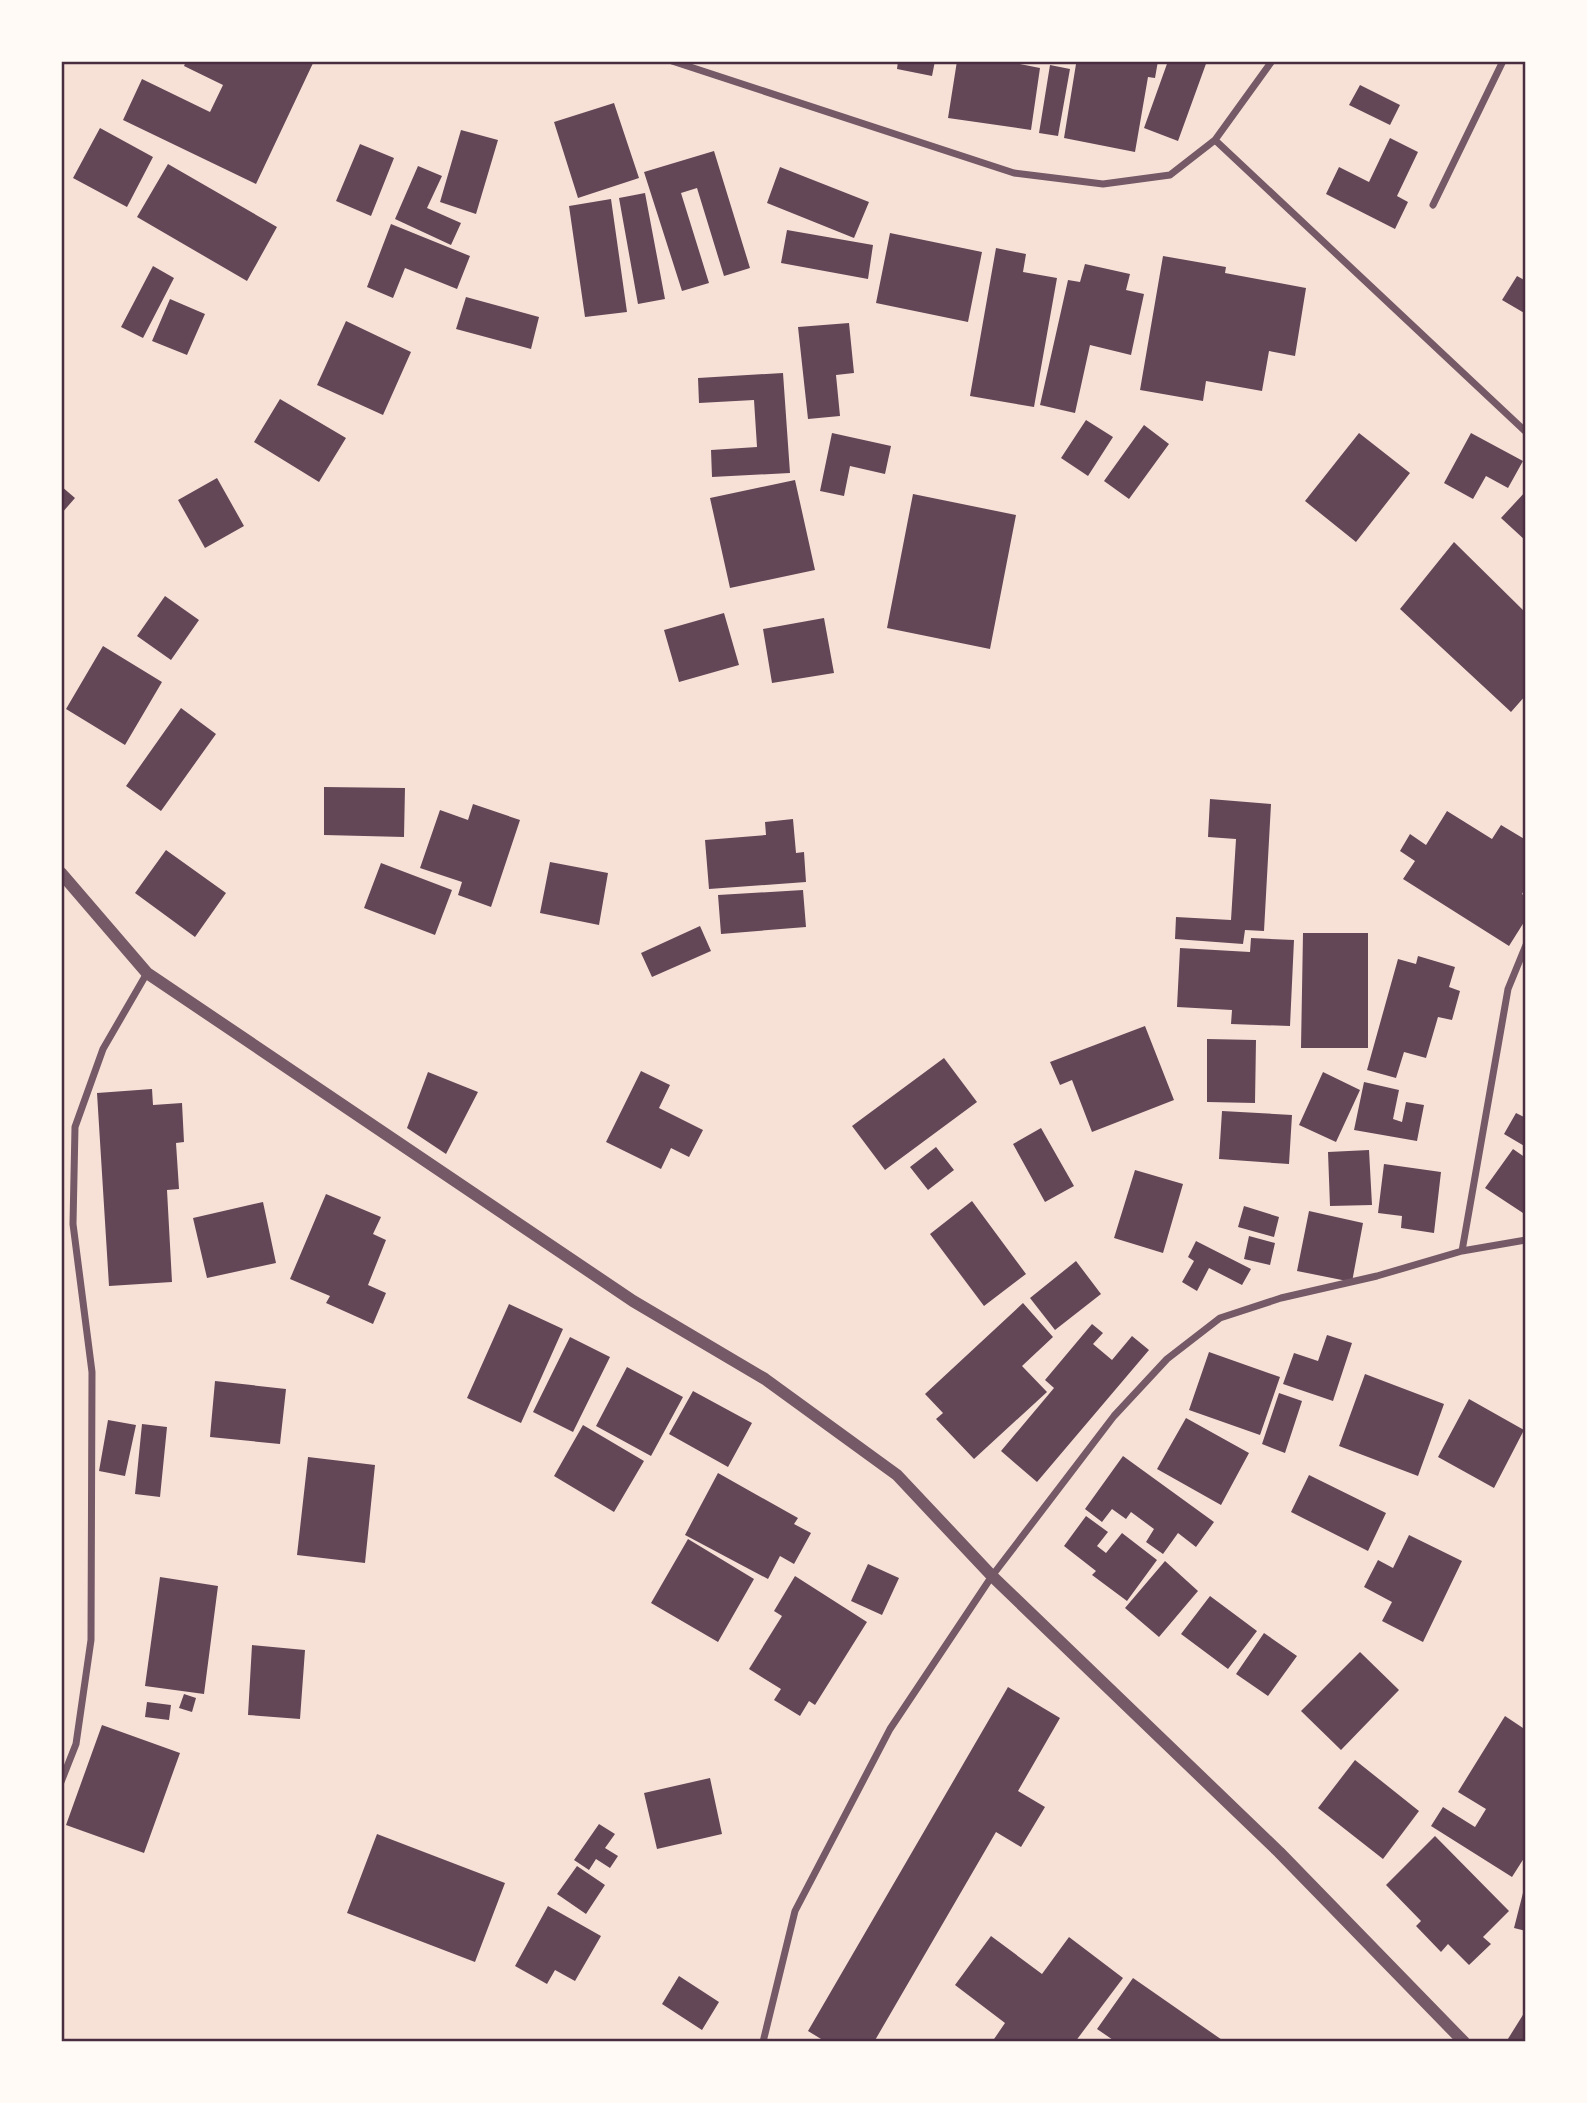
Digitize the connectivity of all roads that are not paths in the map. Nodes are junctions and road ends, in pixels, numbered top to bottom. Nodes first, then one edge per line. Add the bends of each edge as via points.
1 (672, 61) edge
2 (1272, 61) edge
3 (1503, 61) edge
4 (1214, 140) junction
5 (1433, 205) dead end
6 (1526, 432) edge
7 (61, 873) edge
8 (1526, 945) edge
9 (148, 973) junction
10 (1526, 1240) edge
11 (1462, 1251) junction
12 (992, 1576) junction
13 (61, 1782) edge
14 (763, 2042) edge
15 (1464, 2042) edge

1 - 4 street via 1013,173 1103,184 1170,175
2 - 4 street
3 - 5 street
4 - 6 street
7 - 9 street
8 - 11 street via 1508,989
9 - 12 street via 633,1301 765,1379 897,1475
9 - 13 street via 103,1049 75,1127 73,1224 92,1372 91,1640 76,1744
10 - 11 street
11 - 12 street via 1220,1318 1167,1359 1114,1416
12 - 14 street via 890,1729 794,1911
12 - 15 street via 1279,1852

